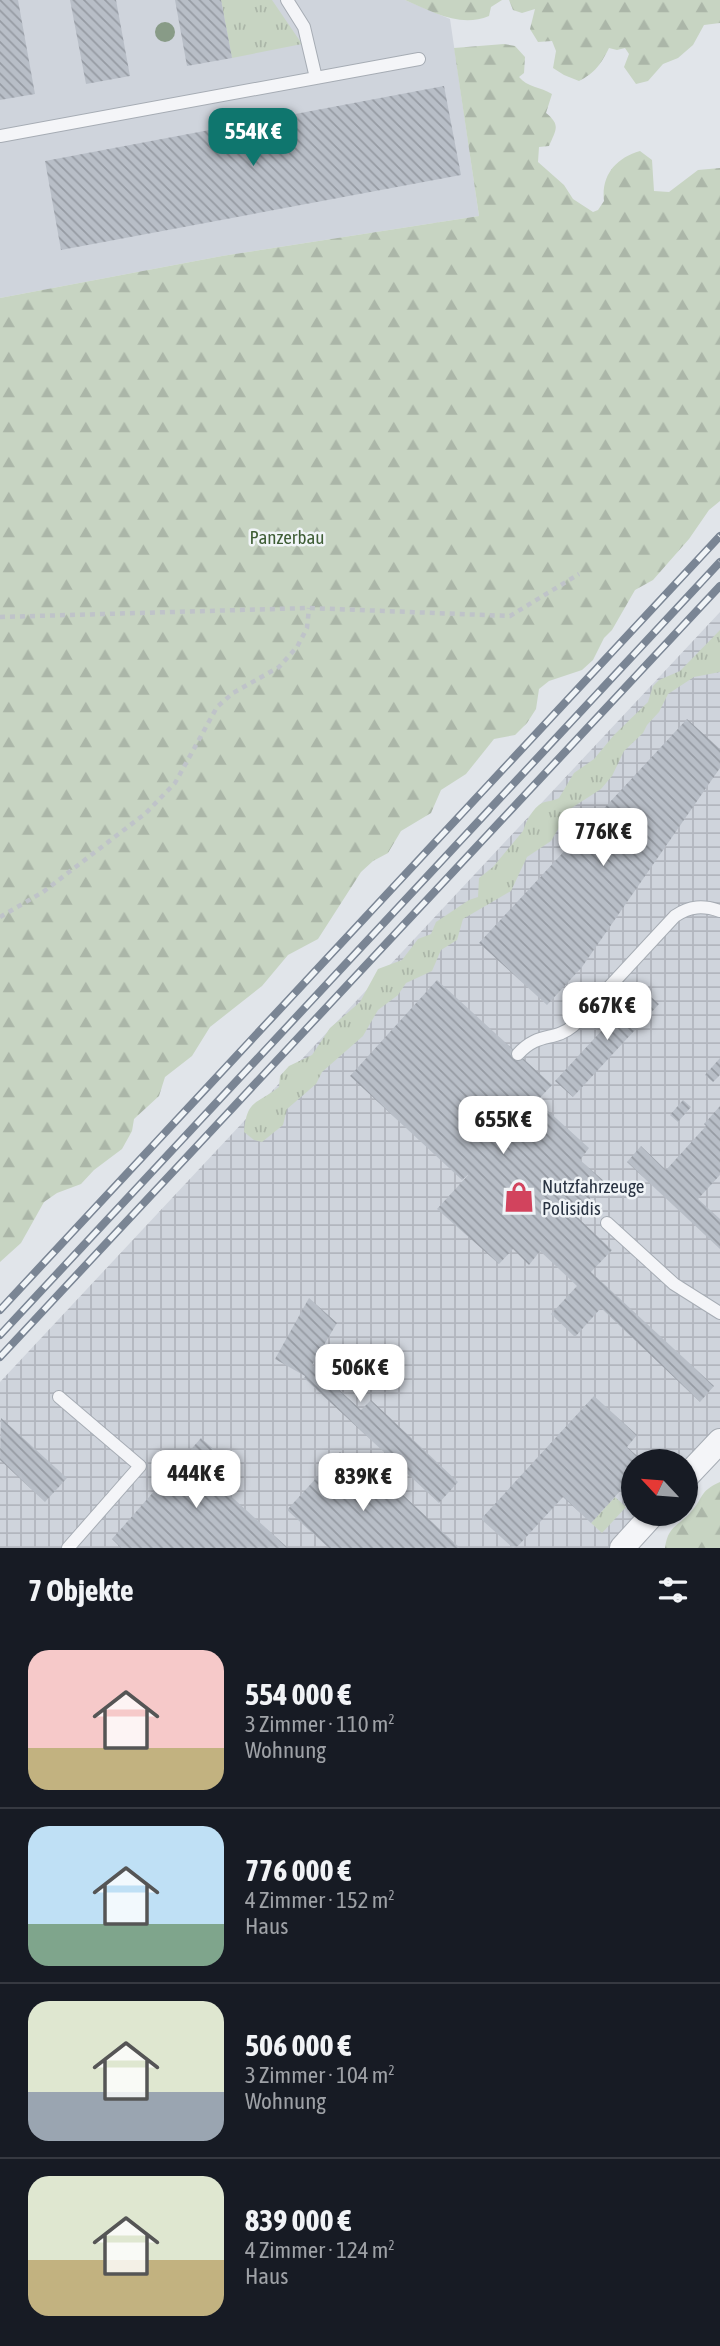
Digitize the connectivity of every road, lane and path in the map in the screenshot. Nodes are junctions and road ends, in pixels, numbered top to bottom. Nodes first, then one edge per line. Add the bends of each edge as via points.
1 (288, 0) edge
2 (419, 59) dead end
3 (316, 78) junction
4 (0, 136) edge
5 (579, 574) dead end
6 (309, 608) junction
7 (0, 617) edge
8 (720, 911) edge
9 (0, 917) edge
10 (518, 1054) dead end
11 (607, 1223) dead end
12 (720, 1312) edge
13 (59, 1397) dead end
14 (720, 1441) edge
15 (698, 1464) edge
16 (642, 1526) edge
17 (68, 1548) edge
18 (622, 1548) edge

1 - 3 lane via 304,27
2 - 3 lane
3 - 4 lane
5 - 6 path via 510,616
6 - 7 path
6 - 9 path via 307,628 297,647 279,667 217,707 175,783 146,813 43,892
8 - 10 lane via 695,907 675,916 573,1026 534,1040
11 - 12 lane via 674,1284
13 - 17 lane via 140,1466
14 - 15 street
16 - 18 street

